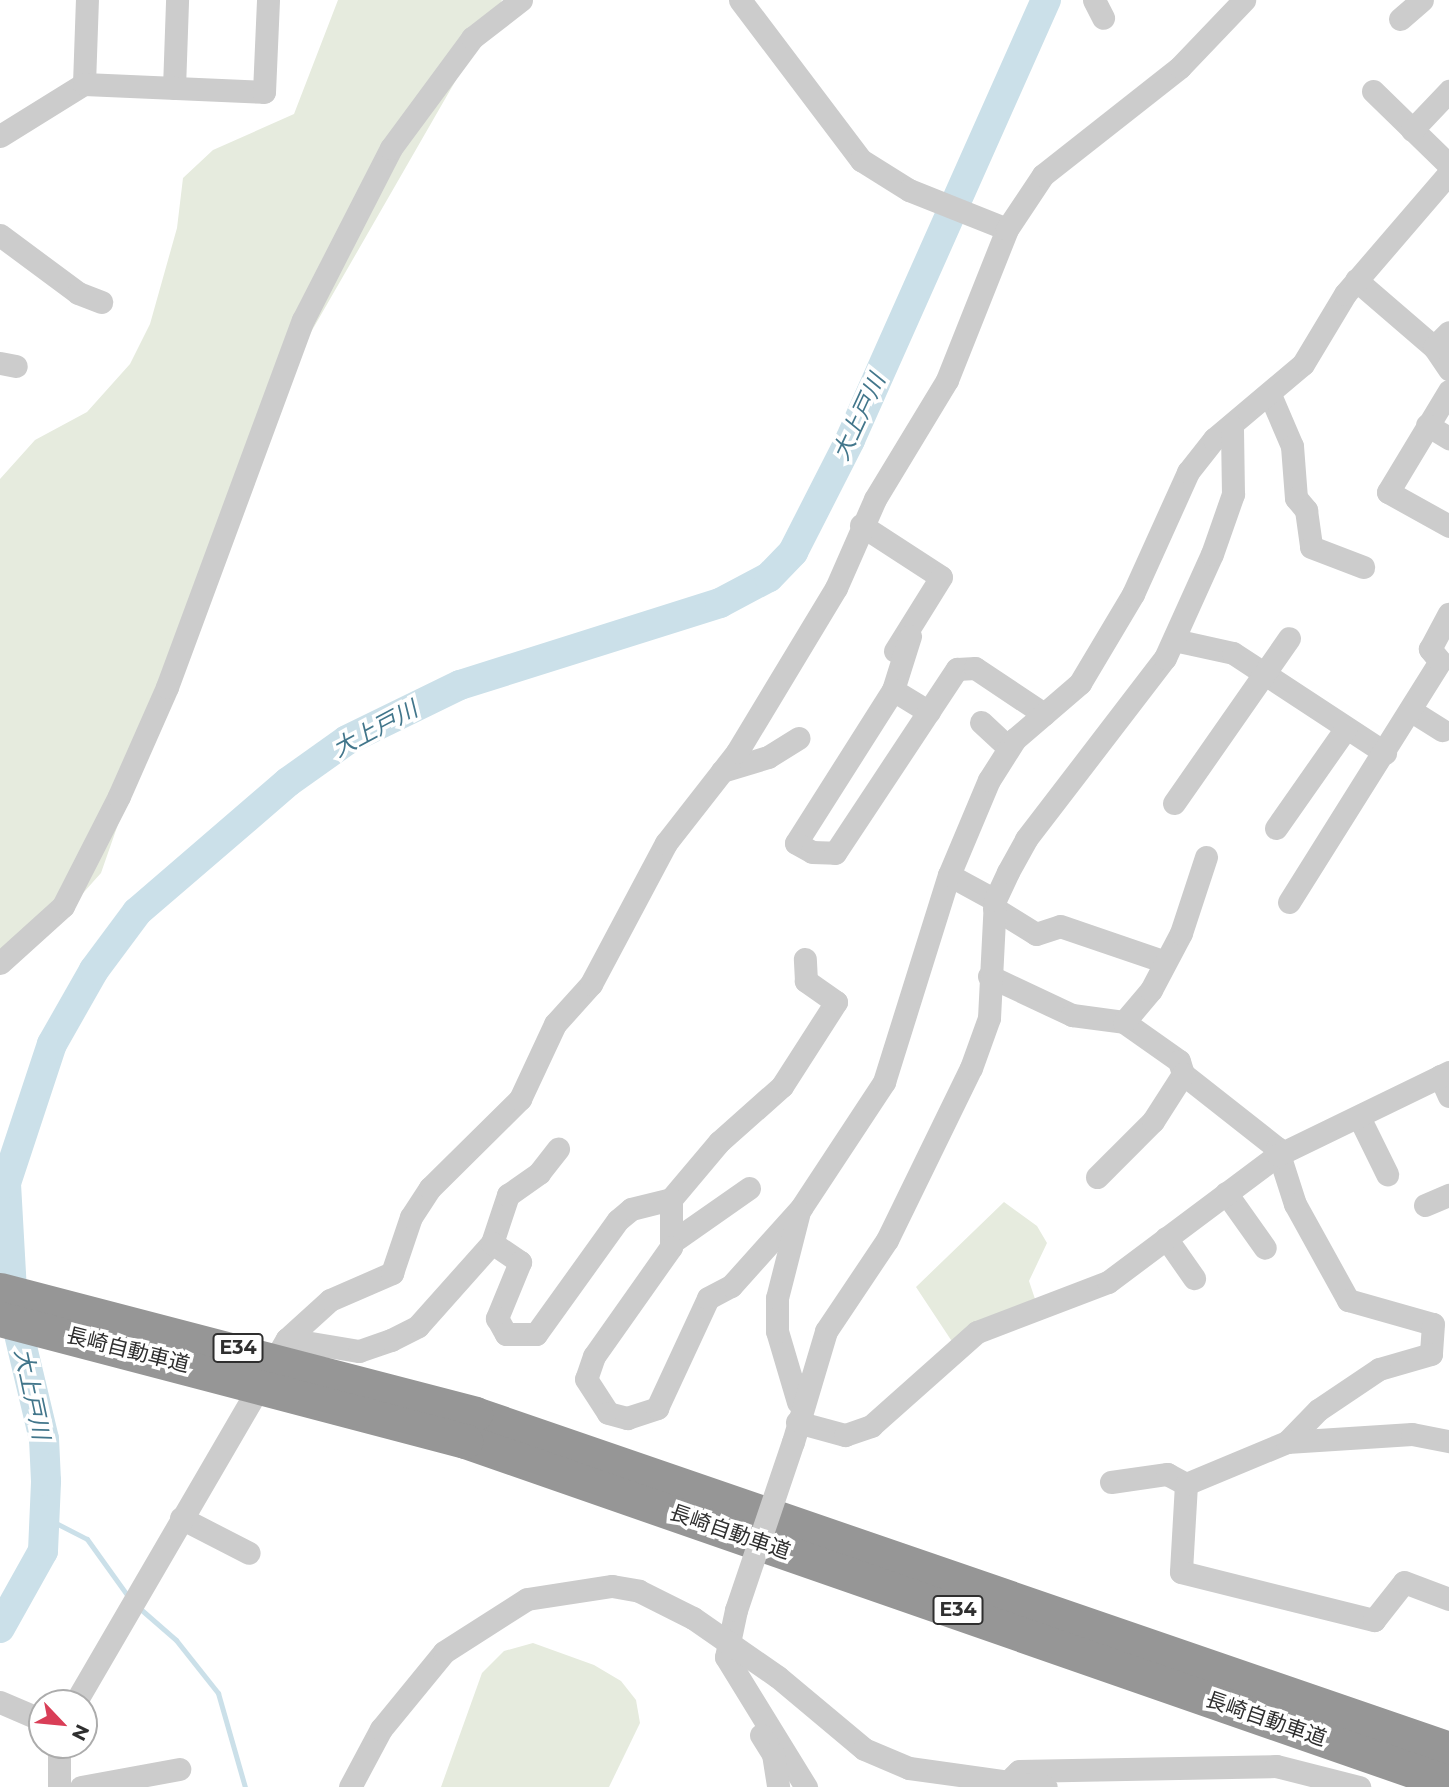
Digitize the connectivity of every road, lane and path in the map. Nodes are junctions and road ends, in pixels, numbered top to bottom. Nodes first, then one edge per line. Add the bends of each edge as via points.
1 (87, 0) edge
2 (177, 0) edge
3 (268, 0) edge
4 (521, 0) edge
5 (740, 0) edge
6 (1422, 0) edge
7 (1235, 4) edge
8 (1400, 19) dead end
9 (85, 84) junction
10 (174, 88) junction
11 (1373, 91) dead end
12 (1435, 98) edge
13 (1412, 130) junction
14 (0, 136) edge
15 (1449, 166) edge
16 (1449, 173) edge
17 (1007, 229) junction
18 (0, 235) edge
19 (1356, 280) junction
20 (101, 302) dead end
21 (1441, 339) edge
22 (1449, 369) edge
23 (1449, 391) edge
24 (1271, 397) junction
25 (1427, 425) junction
26 (1232, 427) junction
27 (1449, 438) edge
28 (861, 525) junction
29 (1449, 526) edge
30 (1363, 567) dead end
31 (1449, 614) edge
32 (1289, 638) dead end
33 (1174, 640) junction
34 (1268, 676) junction
35 (893, 690) junction
36 (1410, 710) junction
37 (929, 712) junction
38 (1044, 714) junction
39 (981, 722) dead end
40 (1346, 728) junction
41 (1442, 730) dead end
42 (798, 738) dead end
43 (1009, 748) junction
44 (1384, 753) junction
45 (722, 771) junction
46 (1174, 803) dead end
47 (1276, 828) dead end
48 (1206, 858) dead end
49 (949, 875) junction
50 (1289, 902) dead end
51 (994, 904) junction
52 (805, 959) dead end
53 (1165, 962) junction
54 (0, 964) edge
55 (989, 976) junction
56 (1124, 1021) junction
57 (1184, 1074) junction
58 (1446, 1082) edge
59 (1359, 1117) junction
60 (558, 1149) dead end
61 (1278, 1155) junction
62 (1387, 1174) dead end
63 (1097, 1177) dead end
64 (749, 1188) dead end
65 (1226, 1193) junction
66 (1449, 1195) edge
67 (671, 1199) junction
68 (1425, 1205) dead end
69 (800, 1208) junction
70 (1166, 1238) junction
71 (672, 1242) junction
72 (492, 1243) junction
73 (1265, 1248) dead end
74 (1194, 1278) dead end
75 (0, 1290) edge
76 (0, 1320) edge
77 (286, 1339) junction
78 (796, 1424) junction
79 (470, 1427) junction
80 (1449, 1441) edge
81 (1287, 1442) junction
82 (1111, 1482) dead end
83 (1186, 1484) junction
84 (181, 1518) junction
85 (249, 1552) dead end
86 (1449, 1599) edge
87 (725, 1641) junction
88 (83, 1689) edge
89 (751, 1694) junction
90 (6, 1705) edge
91 (28, 1714) edge
92 (1449, 1749) edge
93 (59, 1759) edge
94 (179, 1769) dead end
95 (1009, 1782) junction
96 (123, 1783) edge
97 (1449, 1783) edge
98 (59, 1787) edge
99 (81, 1787) edge
100 (350, 1787) edge
101 (778, 1787) edge
102 (806, 1787) edge
103 (1046, 1787) edge
104 (1359, 1787) edge

1 - 9 street
2 - 10 street
3 - 10 street via 264,92
4 - 54 street via 472,38 444,70 379,170 303,320 167,687 119,796 62,906
5 - 17 street via 829,125 861,160 909,190
6 - 8 street
7 - 17 street via 1180,68 1043,175
9 - 10 street
9 - 14 street
11 - 13 street
12 - 13 street
13 - 15 street
16 - 19 street
17 - 28 street via 947,380
18 - 20 street via 46,283
19 - 21 street
19 - 24 street via 1303,364
21 - 22 street
23 - 25 street
24 - 26 street
24 - 30 street via 1292,446 1296,498 1306,510 1311,547
25 - 27 street
25 - 29 street via 1388,492
26 - 33 street via 1233,494
26 - 38 street via 1188,472 1133,594 1080,683
28 - 35 street via 941,577 902,630 914,639
28 - 45 street via 836,588
31 - 36 street via 1430,649 1440,661
32 - 34 street
33 - 34 street via 1233,653
33 - 51 street via 1026,839
34 - 40 street
34 - 46 street
35 - 37 street
35 - 37 street via 796,842 804,848 835,853
36 - 41 street
36 - 44 street
37 - 38 street via 957,669 975,667
38 - 43 street
39 - 43 street
40 - 44 street
40 - 47 street
42 - 45 street via 768,757
43 - 49 street
44 - 50 street via 1308,862
45 - 77 street via 666,843 591,984 555,1024 520,1099 418,1207 392,1273 330,1300
48 - 53 street
49 - 51 street
49 - 69 street via 884,1082
51 - 53 street via 1037,934 1060,926
51 - 55 street
52 - 67 street via 806,981 836,1002 782,1086 719,1142
53 - 56 street
55 - 56 street via 1072,1015
55 - 78 street via 989,1018 971,1068 887,1240 825,1331
56 - 57 street via 1179,1061
57 - 61 street
57 - 63 street via 1153,1121
58 - 59 street
59 - 61 street
59 - 62 street
60 - 72 street via 539,1173 508,1195
61 - 65 street
61 - 81 street via 1295,1204 1348,1300 1427,1318 1436,1337 1431,1354 1379,1369 1318,1410
64 - 71 street
65 - 70 street
65 - 73 street
66 - 68 street
67 - 71 street
67 - 72 street via 631,1209 618,1220 536,1334 522,1339 506,1335 497,1318 520,1262
69 - 71 street via 731,1286 708,1298 657,1408 627,1418 608,1413 586,1379 594,1356
69 - 78 street via 777,1309
70 - 74 street
70 - 78 street via 1067,1303 977,1332 871,1426 845,1435
72 - 77 street via 418,1326 391,1340 359,1351
75 - 79 highway, 長崎自動車道 / E34, bridge
76 - 79 highway, 長崎自動車道 / E34, bridge
77 - 84 street
78 - 87 street, bridge
79 - 92 highway, 長崎自動車道 / E34
79 - 97 highway, 長崎自動車道 / E34
80 - 81 street via 1412,1434
81 - 83 street
82 - 83 street via 1167,1474
83 - 86 street via 1181,1572 1374,1620 1404,1582
84 - 85 street
84 - 88 street
87 - 89 street via 726,1657
87 - 95 street via 864,1749 909,1768
87 - 100 street via 639,1591 582,1587 527,1599 444,1652 381,1729
89 - 101 street via 746,1709 773,1754
89 - 102 street
90 - 91 street
93 - 98 street
94 - 96 street
95 - 103 street
95 - 104 street via 1019,1771 1276,1766
96 - 99 street

